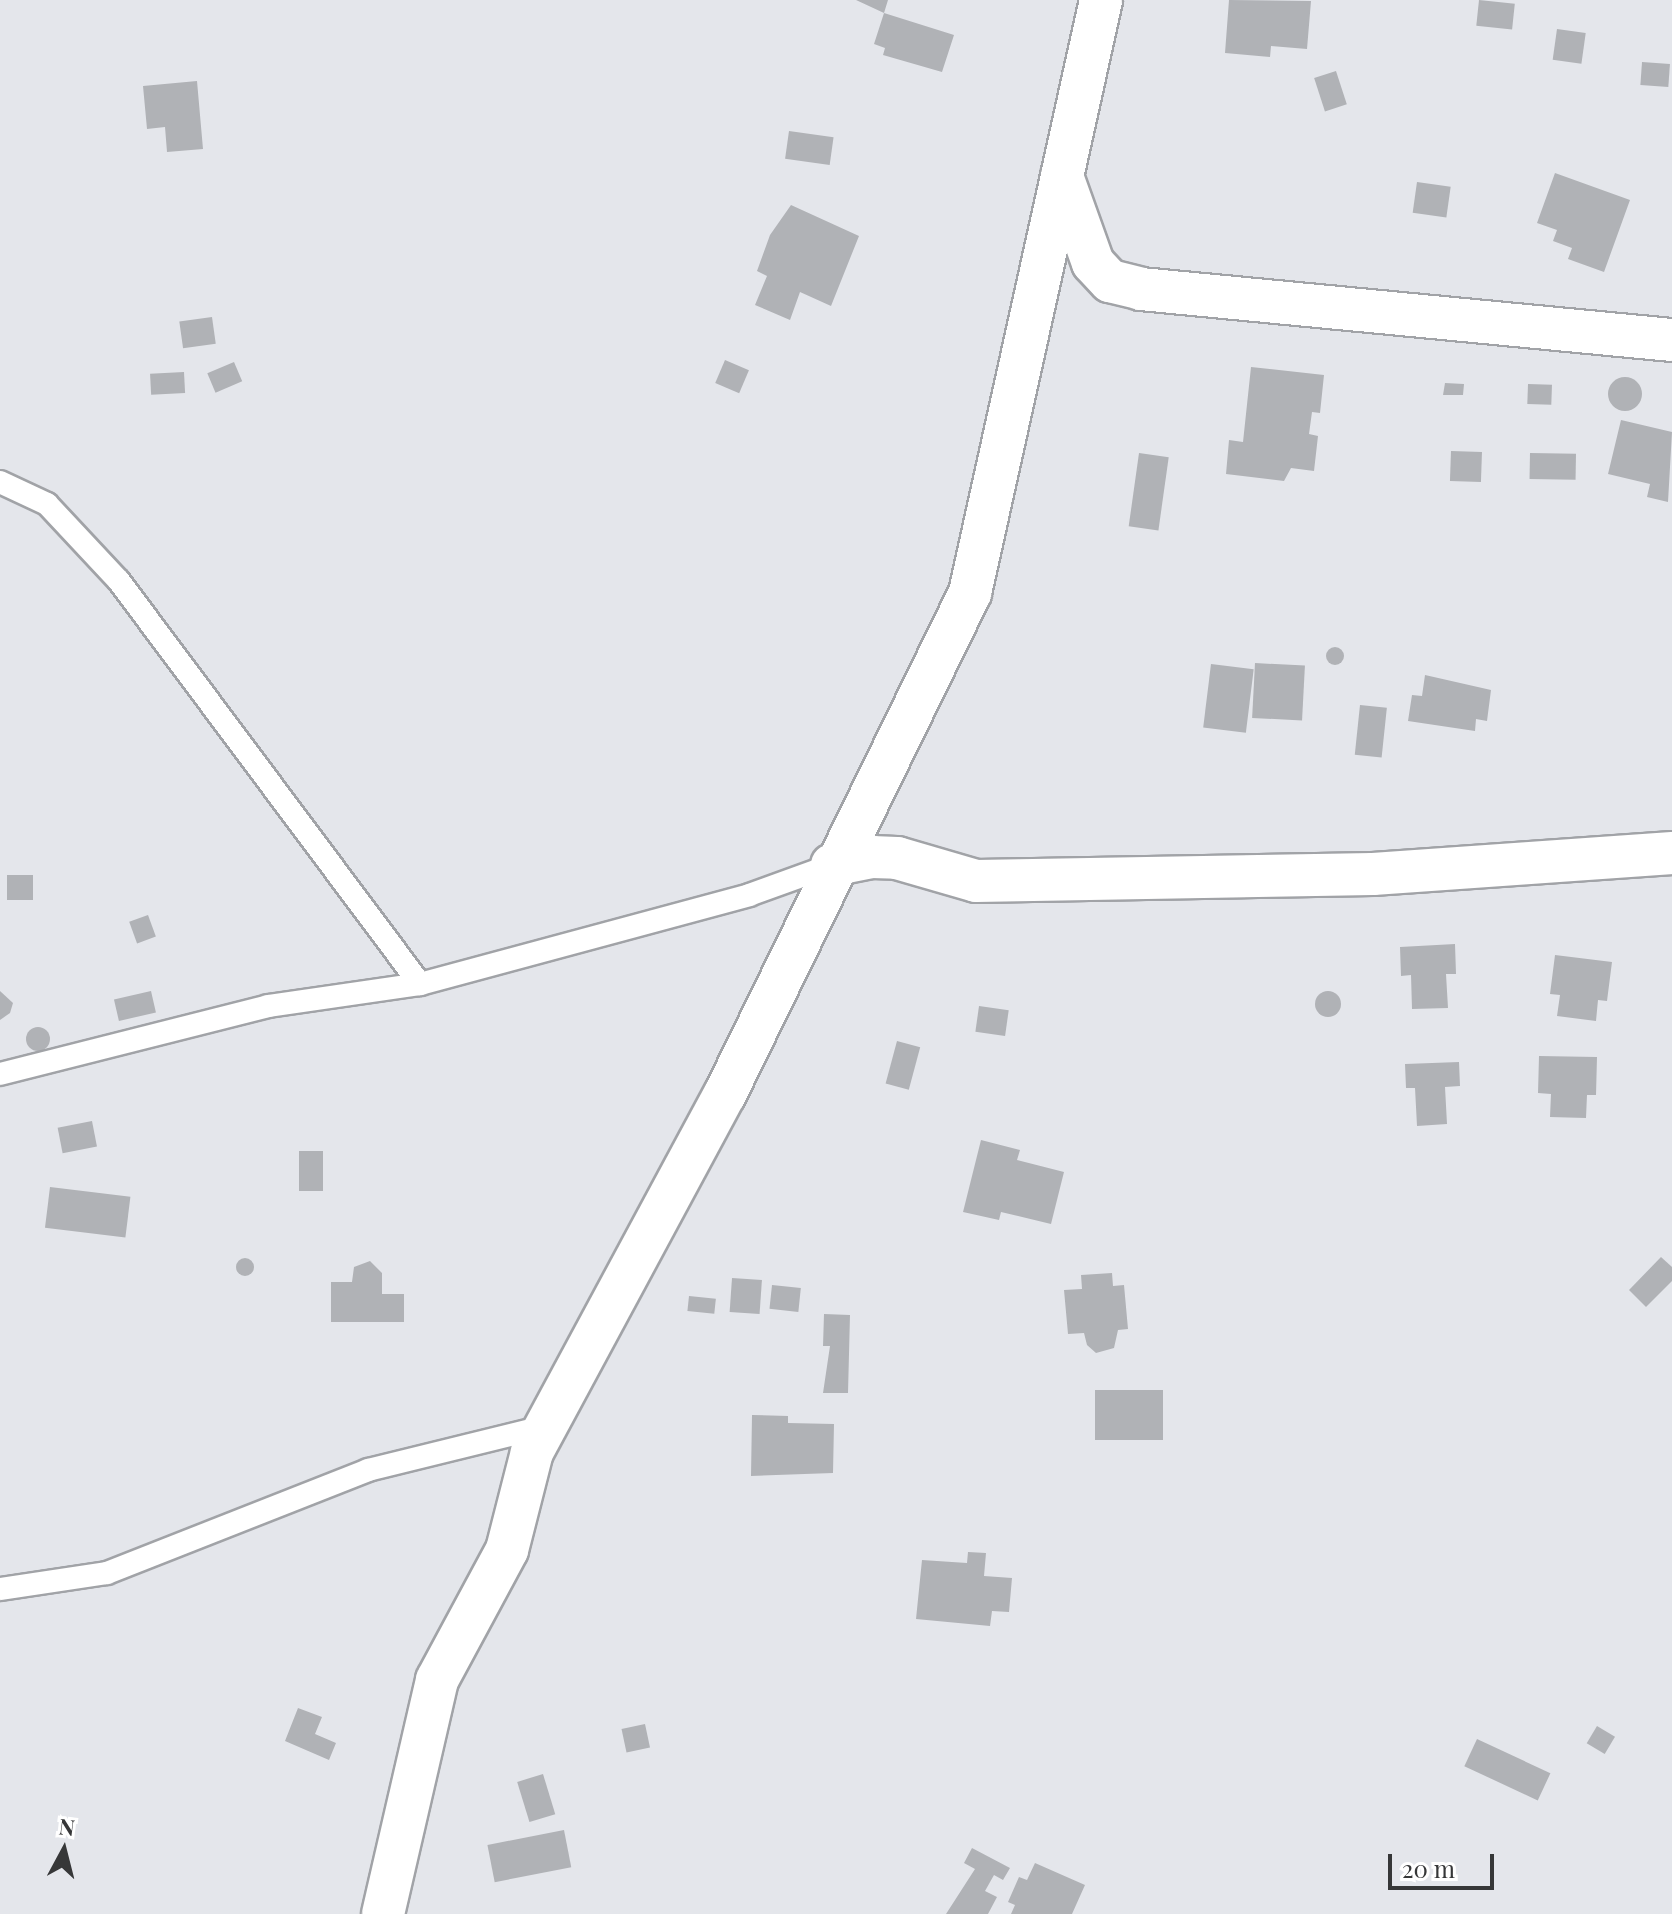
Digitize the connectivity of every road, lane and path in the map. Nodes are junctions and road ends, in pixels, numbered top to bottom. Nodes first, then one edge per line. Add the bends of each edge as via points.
1 (1101, 0) edge
2 (1062, 176) junction
3 (1672, 340) edge
4 (0, 482) edge
5 (1672, 853) edge
6 (832, 865) junction
7 (420, 984) junction
8 (0, 1074) edge
9 (543, 1427) junction
10 (0, 1589) edge
11 (383, 1914) edge

1 - 2 street
2 - 3 street via 1093,263 1110,281 1141,289
2 - 6 street via 970,593
4 - 7 lane via 47,504 119,581
5 - 6 street via 1373,874 976,881 897,858
6 - 7 lane via 749,895
6 - 9 street via 725,1094
7 - 8 lane via 268,1006
9 - 10 lane via 368,1470 107,1573
9 - 11 street via 507,1550 437,1680

